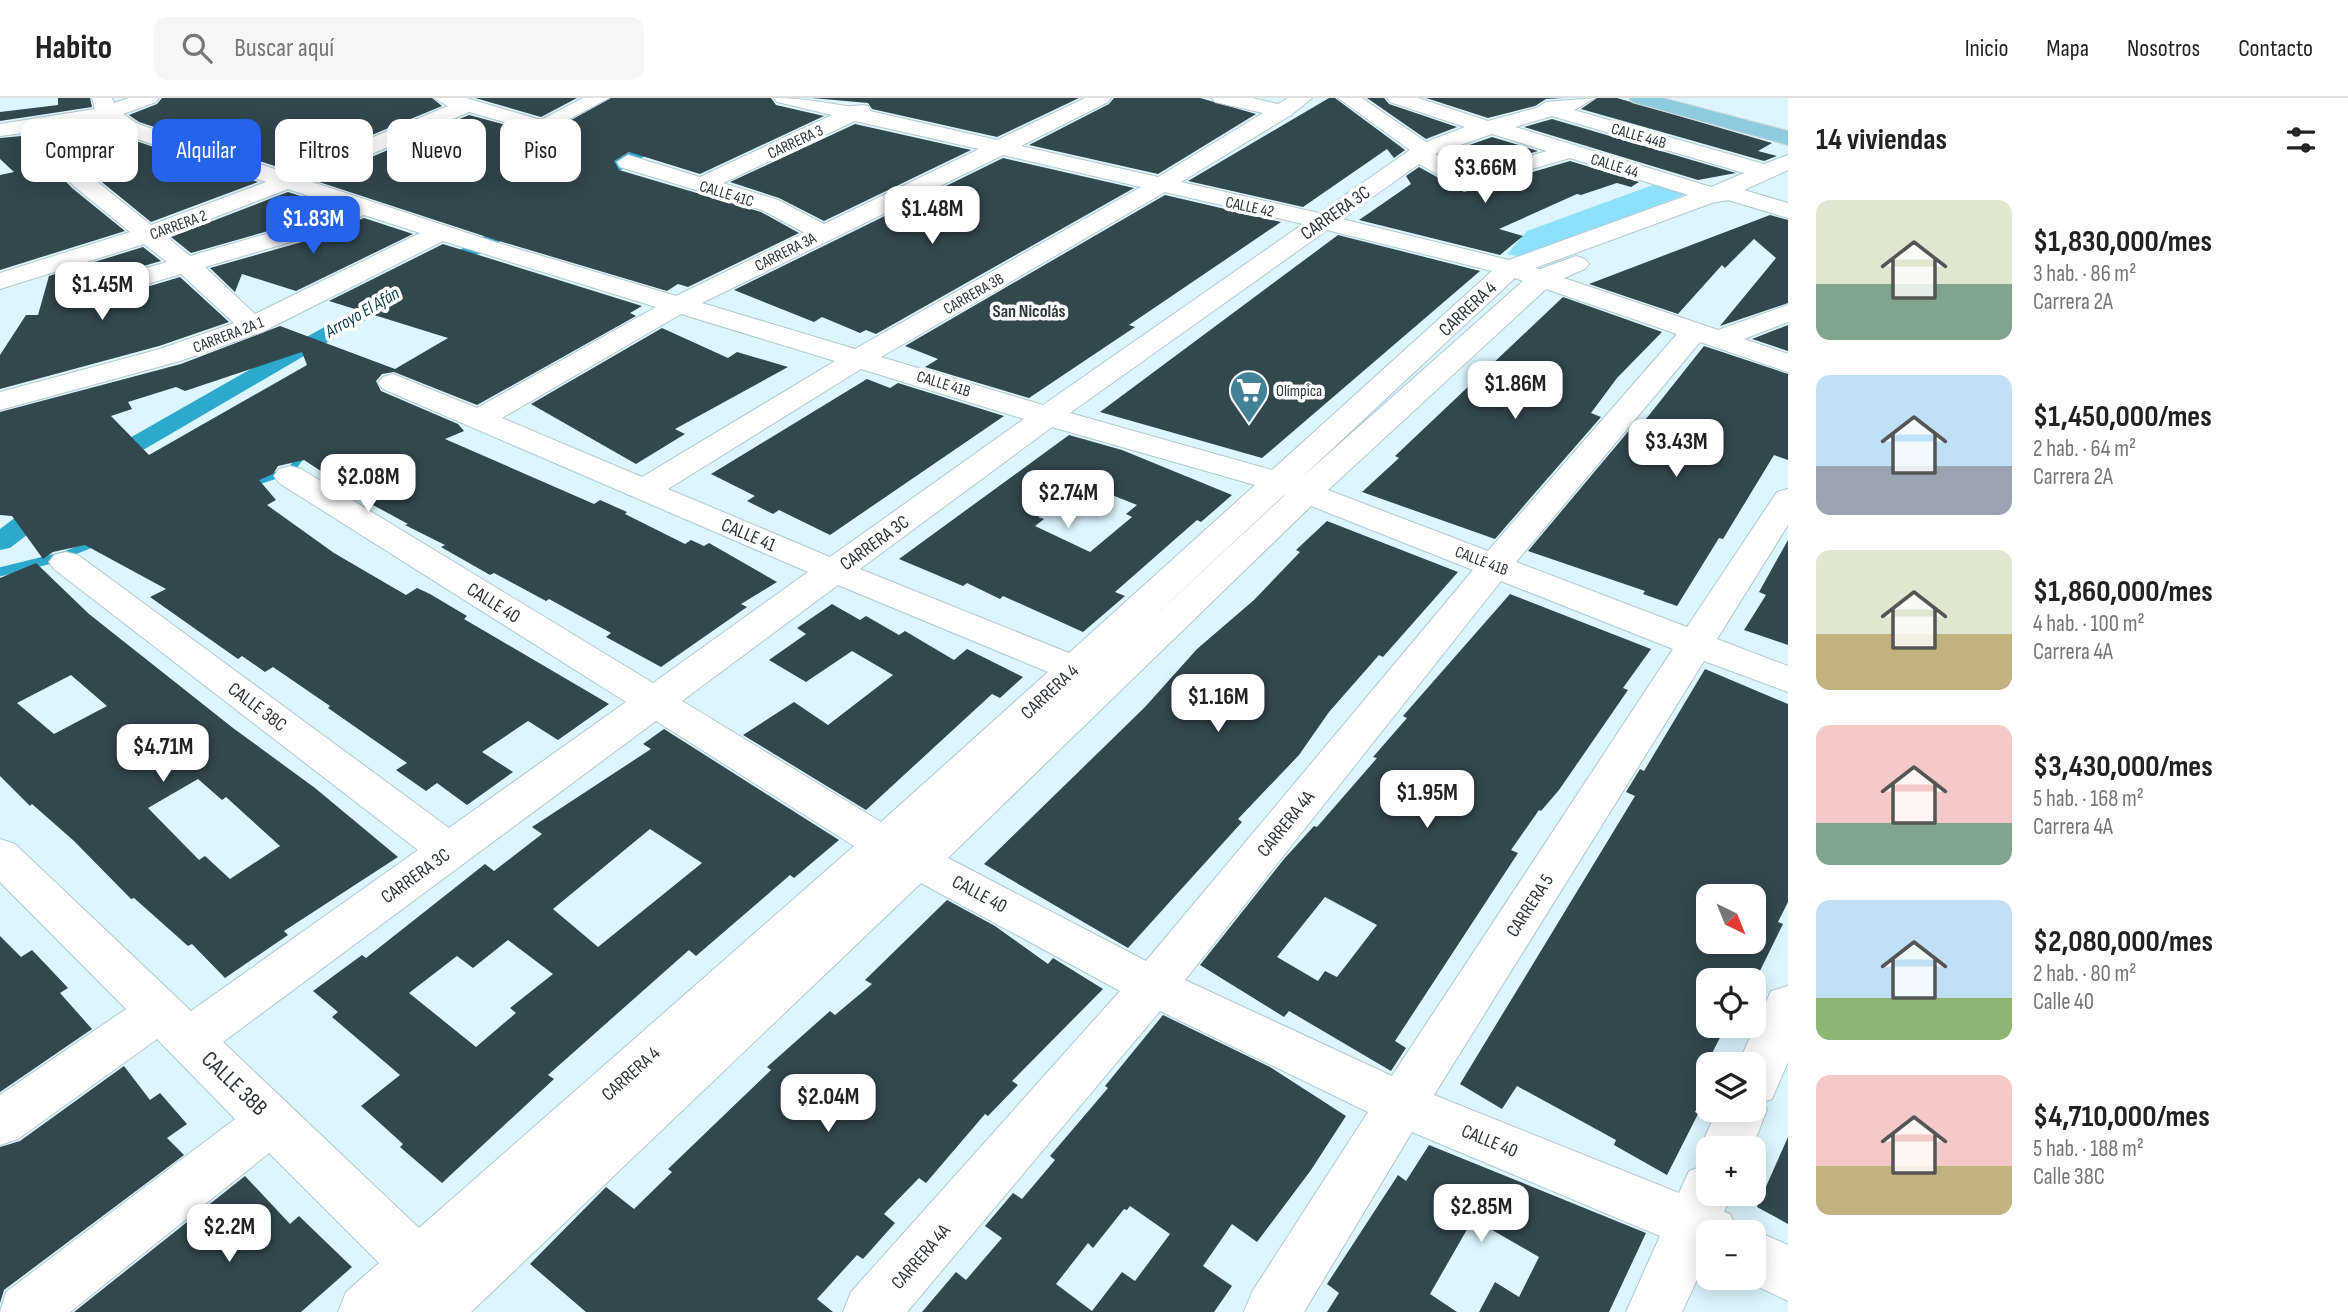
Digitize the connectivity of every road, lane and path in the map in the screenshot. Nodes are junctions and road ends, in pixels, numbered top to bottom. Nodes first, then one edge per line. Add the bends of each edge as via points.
1 (149, 98) edge
2 (444, 98) edge
3 (599, 98) edge
4 (784, 98) edge
5 (889, 98) edge
6 (1101, 98) edge
7 (1222, 98) edge
8 (1302, 98) edge
9 (1348, 98) edge
10 (1397, 98) edge
11 (1513, 98) edge
12 (1585, 98) edge
13 (1639, 98) edge
14 (1715, 98) edge
15 (104, 105) edge
16 (467, 105) junction
17 (1284, 110) junction
18 (1556, 111) junction
19 (852, 114) junction
20 (1788, 117) edge
21 (53, 119) edge
22 (21, 127) edge
23 (1491, 127) junction
24 (0, 130) edge
25 (1788, 138) edge
26 (373, 146) edge
27 (995, 148) junction
28 (1571, 151) junction
29 (1422, 152) junction
30 (628, 162) dead end
31 (1781, 172) edge
32 (275, 176) edge
33 (83, 182) edge
34 (292, 182) joint
35 (701, 185) junction
36 (1159, 186) junction
37 (1729, 197) junction
38 (365, 206) junction
39 (1788, 211) edge
40 (1321, 221) junction
41 (442, 232) junction
42 (822, 233) junction
43 (150, 234) junction
44 (188, 266) junction
45 (1527, 272) junction
46 (0, 281) edge
47 (79, 296) dead end
48 (680, 304) junction
49 (1788, 313) edge
50 (252, 326) junction
51 (1708, 334) junction
52 (861, 358) junction
53 (1788, 363) edge
54 (393, 383) dead end
55 (0, 401) edge
56 (1047, 416) junction
57 (477, 420) junction
58 (290, 476) dead end
59 (1293, 487) junction
60 (645, 489) junction
61 (1788, 499) edge
62 (66, 562) dead end
63 (1495, 565) junction
64 (834, 571) junction
65 (1697, 644) junction
66 (1090, 675) junction
67 (1788, 680) edge
68 (654, 700) junction
69 (449, 851) junction
70 (902, 852) junction
71 (0, 855) edge
72 (1153, 986) junction
73 (1788, 1005) edge
74 (143, 1023) dead end
75 (190, 1039) junction
76 (1766, 1056) edge
77 (1401, 1104) junction
78 (0, 1123) edge
79 (253, 1135) dead end
80 (1704, 1214) edge
81 (1766, 1263) edge
82 (1788, 1275) edge
83 (441, 1296) edge
84 (26, 1312) edge
85 (366, 1312) edge
86 (871, 1312) edge
87 (1272, 1312) edge
88 (1654, 1312) edge

1 - 15 street
2 - 16 street
3 - 16 street via 543,127
4 - 19 street, CALLE 42
5 - 19 street, CARRERA 3
6 - 27 street, CARRERA 3A
7 - 17 street
8 - 17 street, CARRERA 3B
9 - 29 street
10 - 23 street, CALLE 44
11 - 18 street, CALLE 44B
12 - 18 street, CARRERA 3C
13 - 25 main road
14 - 20 main road
15 - 21 street
15 - 32 street, CALLE 41B via 130,129
16 - 26 street, CARRERA 2
17 - 36 street, CARRERA 3B
18 - 23 street, CARRERA 3C
18 - 31 street, CALLE 44B
19 - 27 street, CALLE 42
19 - 35 street, CARRERA 3
22 - 24 street
23 - 28 street, CALLE 44
23 - 29 street, CARRERA 3C
27 - 36 street, CALLE 42
27 - 42 street, CARRERA 3A
28 - 29 street via 1463,182
28 - 37 street, CALLE 44
29 - 40 street, CARRERA 3C
30 - 35 street, CALLE 41C
31 - 37 street, CARRERA 4
33 - 43 street
34 - 38 street, CALLE 41B
34 - 43 street, CARRERA 2
35 - 42 street, CALLE 41C via 770,205
36 - 40 street, CALLE 42
36 - 52 street, CARRERA 3B
37 - 39 street, CALLE 44
37 - 45 street, CARRERA 4
37 - 45 street, CARRERA 4
38 - 41 street, CALLE 41B
38 - 44 street
40 - 45 street, CALLE 42
40 - 56 street, CARRERA 3C
41 - 48 street, CALLE 41B
41 - 50 street, CARRERA 2A 1
42 - 48 street, CARRERA 3A
43 - 44 street
43 - 46 street, CARRERA 2
44 - 47 street
44 - 50 street
45 - 51 street, CALLE 42
45 - 59 street, CARRERA 4
48 - 52 street, CALLE 41B
48 - 57 street, CARRERA 3A
49 - 51 street, CARRERA 4A
50 - 55 street, CARRERA 2A 1 via 170,355
51 - 53 street, CALLE 42
51 - 63 street, CARRERA 4A
52 - 56 street, CALLE 41B
52 - 60 street, CARRERA 3B
54 - 57 street, CALLE 41
56 - 59 street, CALLE 41B
56 - 64 street, CARRERA 3C
57 - 60 street, CALLE 41
58 - 68 street, CALLE 40
59 - 63 street, CALLE 41B
59 - 66 street, CARRERA 4
60 - 64 street, CALLE 41
61 - 65 street, CARRERA 5
62 - 69 street, CALLE 38C
63 - 65 street, CALLE 41B
63 - 72 street, CARRERA 4A
64 - 66 street, CALLE 41
64 - 68 street, CARRERA 3C
65 - 67 street, CALLE 41B
65 - 77 street, CARRERA 5
66 - 70 street, CARRERA 4
68 - 69 street, CARRERA 3C
68 - 70 street, CALLE 40
69 - 75 street, CARRERA 3C
70 - 72 street, CALLE 40
70 - 83 street, CARRERA 4
71 - 75 street, CALLE 38B
72 - 77 street, CALLE 40
72 - 86 street, CARRERA 4A
73 - 76 street
74 - 78 street
75 - 83 street, CALLE 38B
77 - 80 street, CALLE 40
77 - 87 street, CARRERA 5
79 - 84 street
80 - 88 street
81 - 82 street
83 - 85 street, CARRERA 4

